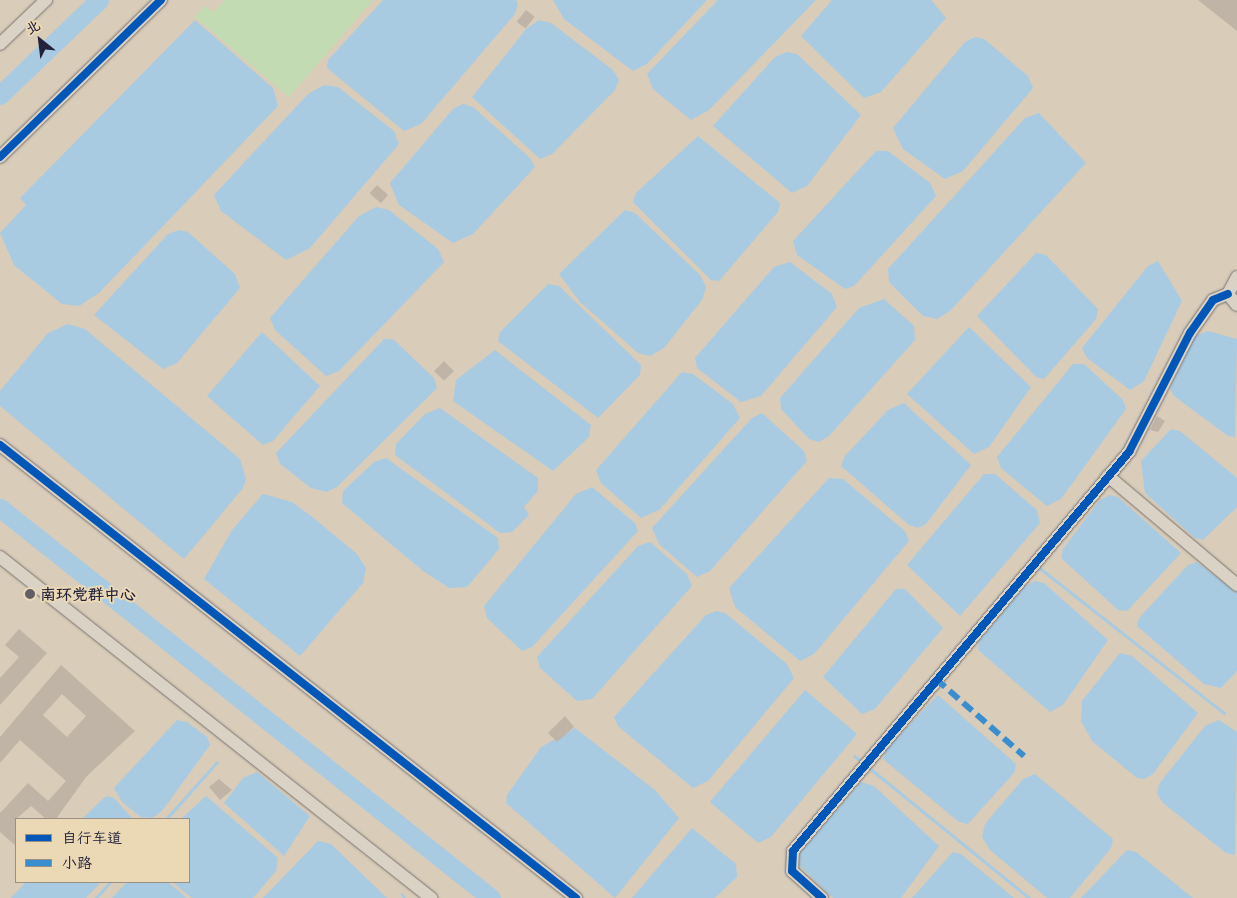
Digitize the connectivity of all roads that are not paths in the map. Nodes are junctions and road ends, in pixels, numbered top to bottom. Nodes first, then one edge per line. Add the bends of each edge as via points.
1 (46, 0) edge
2 (161, 0) edge
3 (0, 44) edge
4 (0, 157) edge
5 (1237, 277) edge
6 (1228, 294) junction
7 (1237, 305) edge
8 (0, 445) edge
9 (1108, 476) junction
10 (0, 557) edge
11 (1237, 585) edge
12 (431, 898) edge
13 (576, 898) edge
14 (822, 898) edge

1 - 3 street
2 - 4 street
5 - 6 street
6 - 7 street
6 - 9 street via 1213,300 1190,333 1129,452
8 - 13 street
9 - 11 street
9 - 14 street via 860,770 791,858 796,876
10 - 12 street

